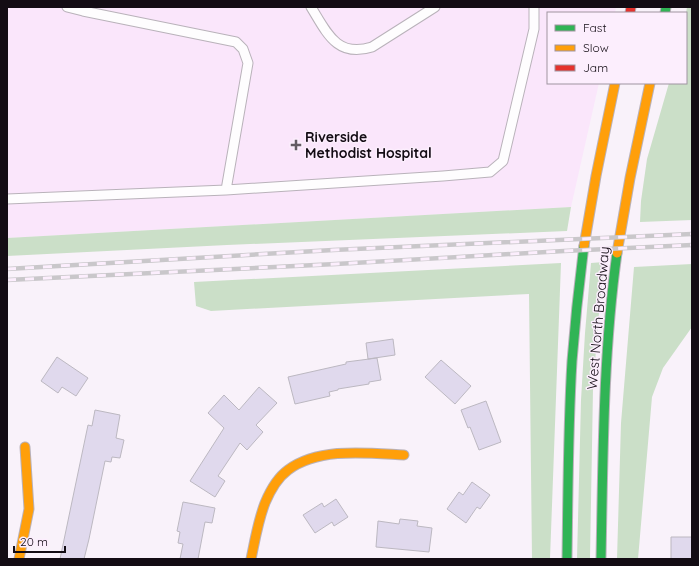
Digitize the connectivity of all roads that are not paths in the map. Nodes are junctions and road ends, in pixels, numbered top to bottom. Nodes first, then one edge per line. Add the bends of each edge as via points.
1 (68, 7) edge
2 (311, 7) edge
3 (435, 7) edge
4 (534, 7) edge
5 (83, 9) edge
6 (615, 84) edge
7 (650, 84) edge
8 (226, 190) junction
9 (7, 199) edge
10 (25, 446) dead end
11 (404, 456) dead end
12 (19, 559) edge
13 (251, 559) edge
14 (567, 559) edge
15 (601, 559) edge

1 - 5 lane
2 - 3 lane via 332,40 345,48 355,50 372,47
4 - 8 lane via 534,30 503,160 490,172
5 - 8 lane via 236,42 242,49 248,63
6 - 14 main road, West North Broadway via 590,202 579,277 570,392
7 - 15 main road, West North Broadway via 624,209 614,274 605,390
8 - 9 lane
10 - 12 main road via 29,509
11 - 13 main road via 352,453 325,456 305,460 287,470 274,485 265,502

